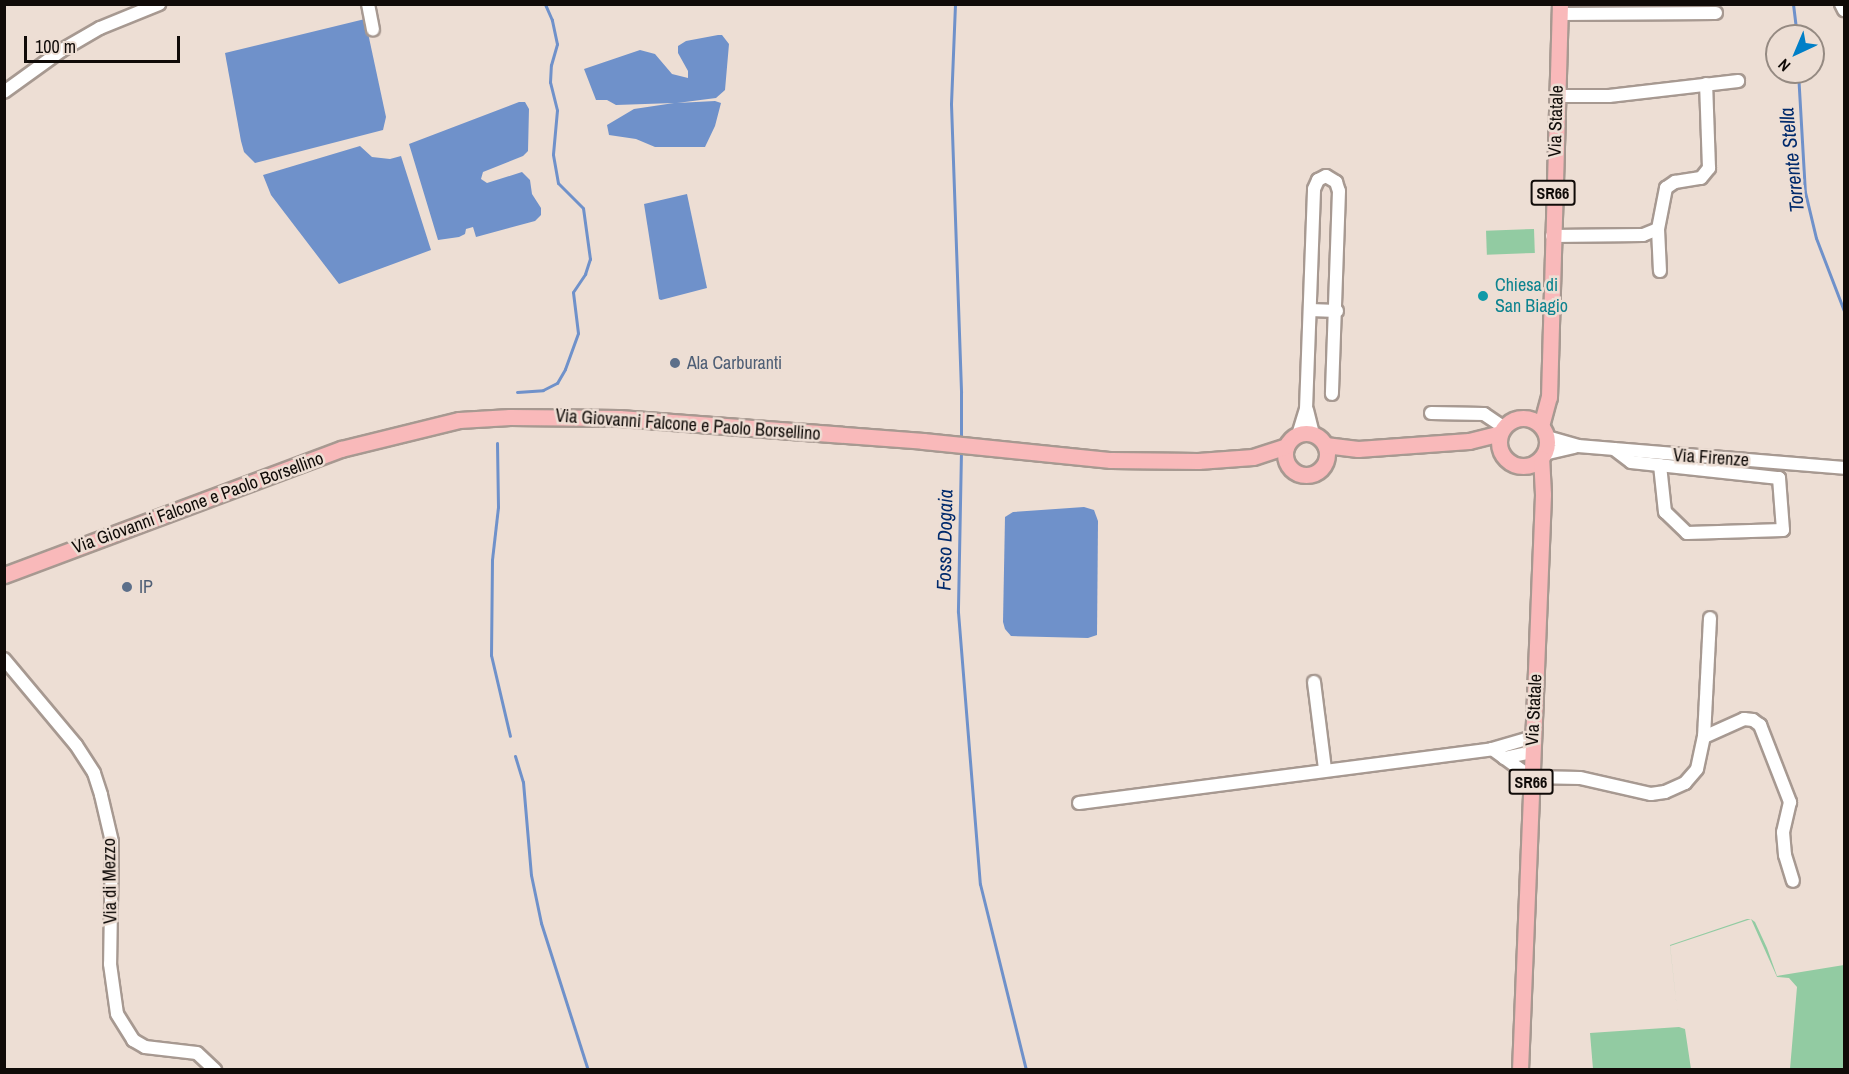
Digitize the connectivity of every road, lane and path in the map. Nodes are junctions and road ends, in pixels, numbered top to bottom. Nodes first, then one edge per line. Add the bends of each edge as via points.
1 (159, 4) edge
2 (368, 4) edge
3 (1841, 4) edge
4 (1559, 9) edge
5 (1845, 10) edge
6 (1716, 13) dead end
7 (373, 30) dead end
8 (1738, 81) dead end
9 (1706, 84) junction
10 (4, 92) edge
11 (1557, 96) junction
12 (1658, 229) junction
13 (1552, 236) junction
14 (1660, 271) dead end
15 (1310, 310) junction
16 (1337, 311) junction
17 (1332, 394) dead end
18 (1431, 413) dead end
19 (1539, 427) junction
20 (1501, 430) junction
21 (1312, 438) junction
22 (1469, 441) junction
23 (1286, 446) junction
24 (1578, 446) junction
25 (1358, 449) junction
26 (1614, 449) junction
27 (1500, 451) junction
28 (1543, 456) junction
29 (1252, 457) junction
30 (1324, 463) junction
31 (1660, 465) junction
32 (1289, 466) junction
33 (1520, 466) junction
34 (1845, 468) edge
35 (1544, 494) junction
36 (4, 575) edge
37 (1710, 618) dead end
38 (4, 659) edge
39 (1314, 682) dead end
40 (1704, 737) junction
41 (1532, 744) junction
42 (1492, 749) junction
43 (1504, 758) junction
44 (1325, 769) junction
45 (1531, 777) junction
46 (1079, 803) dead end
47 (1793, 881) dead end
48 (215, 1070) edge
49 (1520, 1070) edge

1 - 10 street via 100,28
2 - 7 street
3 - 5 street
4 - 6 street
4 - 11 main road, Via Statale / SR66
8 - 9 street
9 - 11 street via 1609,96
9 - 12 street via 1709,168 1701,178 1675,182 1666,188
11 - 13 main road, Via Statale / SR66
12 - 13 street via 1643,235
12 - 14 street
13 - 19 main road, Via Statale / SR66 via 1549,398
15 - 16 street
15 - 16 street via 1314,189 1318,180 1326,176 1336,182 1339,191
15 - 21 street via 1306,409
16 - 17 street
18 - 20 street via 1484,414
19 - 20 main road via 1513,419
19 - 24 street
19 - 28 main road, SR66
20 - 22 main road, Via Giovanni Falcone e Paolo Borsellino
20 - 27 main road
21 - 23 main road, Via Giovanni Falcone e Paolo Borsellino
21 - 25 main road, Via Giovanni Falcone e Paolo Borsellino
21 - 30 main road via 1326,456
22 - 25 main road, Via Giovanni Falcone e Paolo Borsellino
22 - 27 main road, Via Giovanni Falcone e Paolo Borsellino
23 - 29 main road, Via Giovanni Falcone e Paolo Borsellino
23 - 32 main road
24 - 26 street, Via Firenze
24 - 28 street
25 - 30 main road, Via Giovanni Falcone e Paolo Borsellino
26 - 31 street via 1630,462
26 - 34 street, Via Firenze
27 - 33 main road via 1508,461
28 - 33 main road via 1535,463
28 - 35 main road, Via Statale / SR66
29 - 32 main road, Via Giovanni Falcone e Paolo Borsellino
29 - 36 main road, Via Giovanni Falcone e Paolo Borsellino via 1111,460 620,418 459,420 341,449
30 - 32 main road, Via Giovanni Falcone e Paolo Borsellino via 1316,472 1306,475
31 - 31 street via 1779,478 1783,530 1687,533 1665,512
33 - 35 main road
35 - 41 main road, Via Statale / SR66
37 - 40 street
38 - 48 street, Via di Mezzo via 76,745 101,795 112,842 110,964 117,1014 133,1040 145,1047 197,1053
39 - 44 street
40 - 45 street via 1692,777 1665,792 1638,793 1580,778
40 - 47 street via 1744,719 1760,725 1791,802 1784,831 1785,855
41 - 42 street
41 - 43 street
41 - 45 main road, Via Statale / SR66
42 - 43 street
42 - 44 street
43 - 45 street
44 - 46 street
45 - 49 main road, Via Statale / SR66

